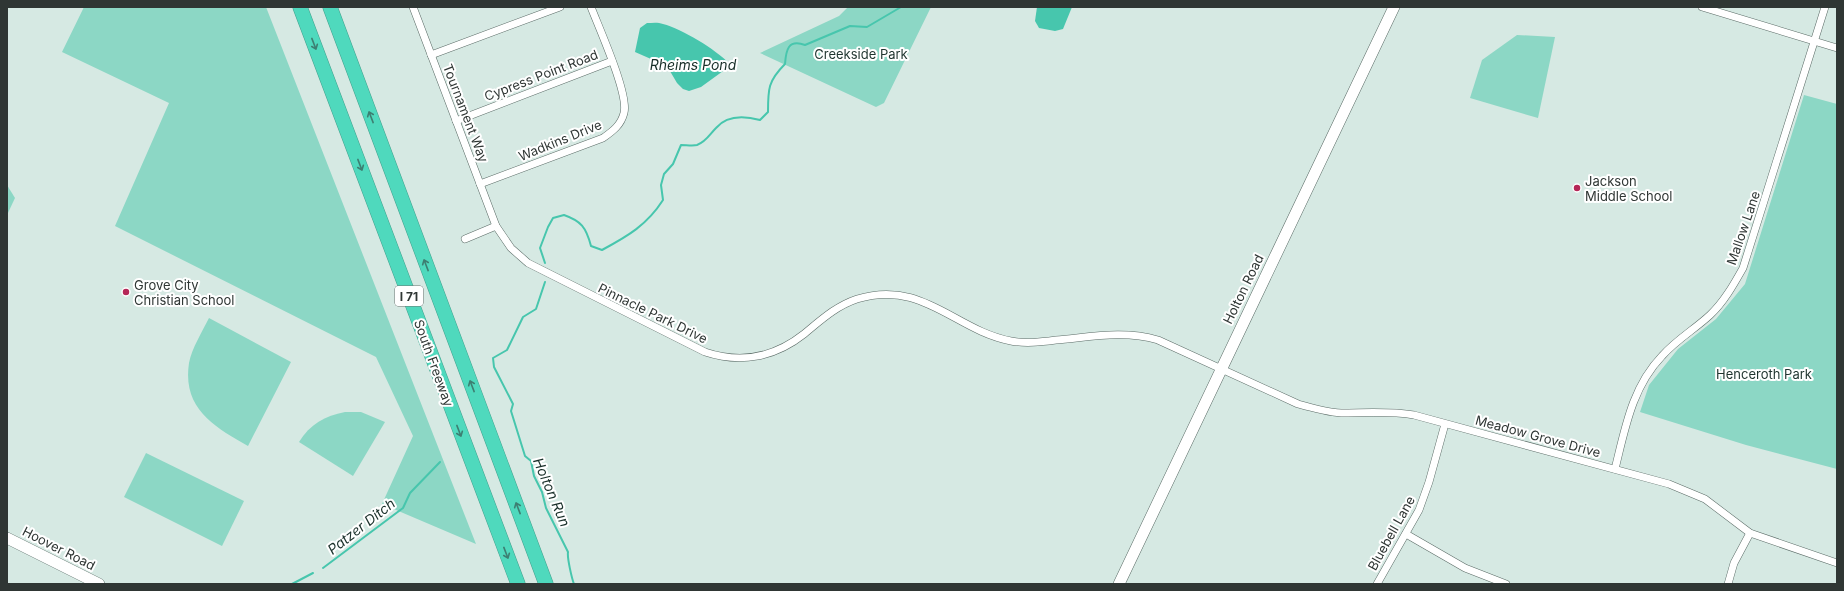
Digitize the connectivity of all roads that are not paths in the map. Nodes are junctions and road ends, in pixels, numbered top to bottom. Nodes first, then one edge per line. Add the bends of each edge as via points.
1 (300, 7) edge
2 (330, 7) edge
3 (414, 7) edge
4 (560, 7) edge
5 (591, 7) edge
6 (1394, 7) edge
7 (1702, 7) edge
8 (1825, 7) edge
9 (1713, 9) edge
10 (1813, 41) junction
11 (1837, 48) edge
12 (431, 55) junction
13 (612, 61) junction
14 (456, 121) junction
15 (480, 184) junction
16 (496, 226) junction
17 (465, 238) dead end
18 (1221, 369) junction
19 (1445, 424) junction
20 (1615, 469) junction
21 (1750, 533) junction
22 (1406, 534) junction
23 (7, 538) edge
24 (1837, 563) edge
25 (100, 584) edge
26 (518, 584) edge
27 (546, 584) edge
28 (1119, 584) edge
29 (1377, 584) edge
30 (1506, 584) edge
31 (1728, 584) edge

1 -> 26 highway, South Freeway / I 71
27 -> 2 highway, South Freeway / I 71
3 - 12 street, Tournament Way
4 - 12 street
5 - 13 street, Wadkins Drive
6 - 18 street, Holton Road
7 - 9 street
8 - 10 street, Mallow Lane
9 - 10 street
10 - 11 street
10 - 20 street, Mallow Lane via 1743,268 1726,296 1711,314 1675,342 1644,379 1631,407
12 - 14 street, Tournament Way
13 - 14 street, Cypress Point Road
13 - 15 street, Wadkins Drive via 625,102 625,112 615,130 603,138
14 - 15 street, Tournament Way
15 - 16 street, Tournament Way
16 - 17 street
16 - 18 street, Pinnacle Park Drive via 511,248 528,263 687,345 718,357 768,355 794,342 831,311 844,304 884,295 921,300 988,333 1011,341 1034,343 1133,334 1158,340
18 - 19 street, Meadow Grove Drive via 1298,404 1319,410 1341,413 1401,413
18 - 28 street, Holton Road
19 - 20 street, Meadow Grove Drive
19 - 22 street, Bluebell Lane via 1425,496
20 - 21 street, Meadow Grove Drive via 1669,484 1705,499
21 - 24 street, Meadow Grove Drive
21 - 31 street via 1734,563
22 - 29 street, Bluebell Lane
22 - 30 street via 1464,568
23 - 25 street, Hoover Road

